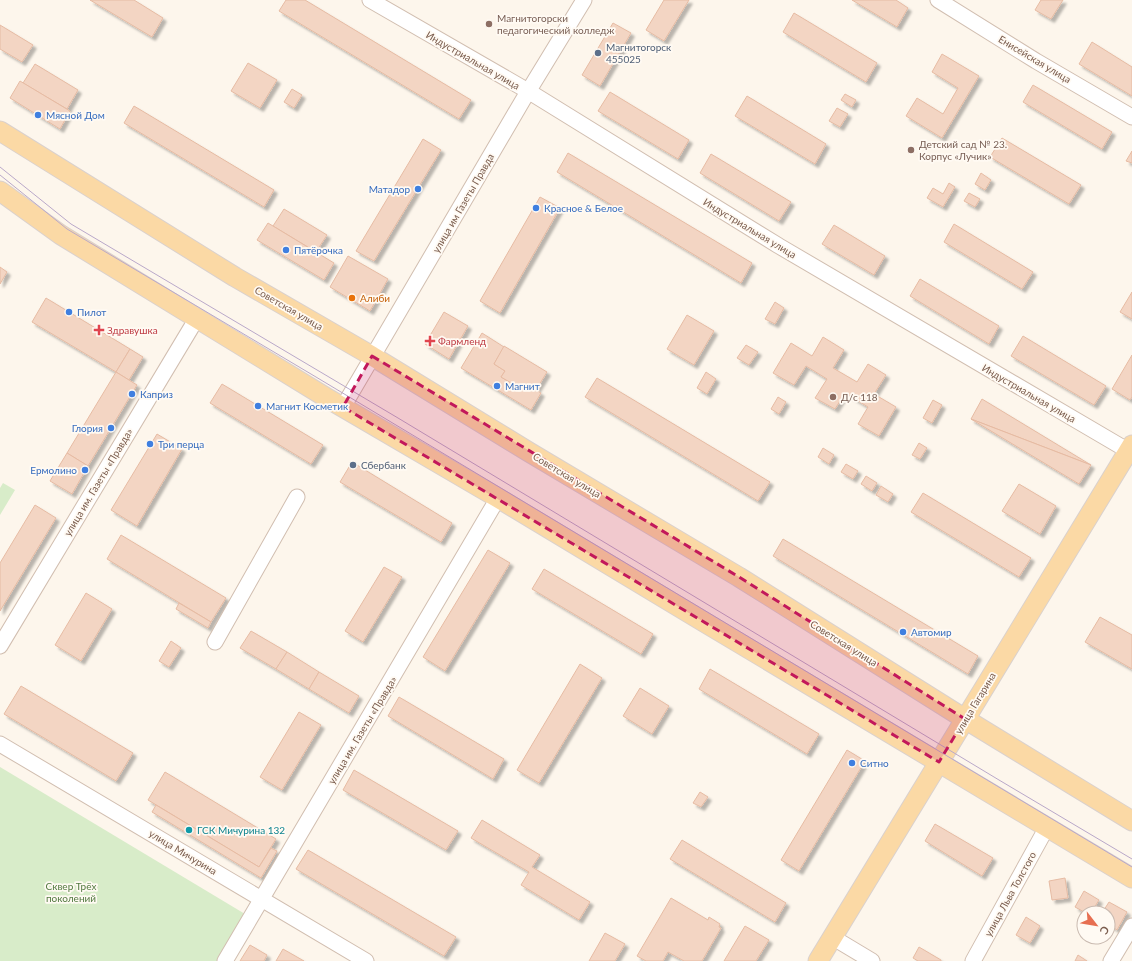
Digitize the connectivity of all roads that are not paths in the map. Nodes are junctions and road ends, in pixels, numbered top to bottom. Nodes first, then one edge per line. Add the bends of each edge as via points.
1 (370, 0) edge
2 (584, 0) edge
3 (938, 0) edge
4 (528, 91) junction
5 (1132, 117) edge
6 (0, 131) edge
7 (0, 191) edge
8 (197, 318) junction
9 (372, 356) junction
10 (343, 407) junction
11 (1131, 449) edge
12 (297, 497) dead end
13 (498, 498) junction
14 (215, 642) dead end
15 (0, 646) edge
16 (965, 719) junction
17 (0, 744) edge
18 (939, 762) junction
19 (1132, 821) edge
20 (1047, 827) junction
21 (1132, 878) edge
22 (262, 899) junction
23 (1132, 926) edge
24 (832, 937) junction
25 (225, 961) edge
26 (366, 961) edge
27 (818, 961) edge
28 (872, 961) edge
29 (973, 961) edge
30 (1111, 961) edge

1 - 4 street, Индустриальная улица
2 - 4 street, улица им Газеты Правда
3 - 5 street, Енисейская улица
4 - 9 street, улица им Газеты Правда
4 - 11 street, Индустриальная улица via 779,246
6 - 9 main road, Советская улица via 235,277
7 - 8 main road via 61,235
8 - 10 main road
8 - 15 street, улица им. Газеты «Правда»
9 - 10 street, улица им Газеты Правда
9 - 16 main road, Советская улица via 732,573
10 - 13 main road
11 - 16 main road, улица Гагарина
12 - 14 street
13 - 18 main road
13 - 22 street, улица им. Газеты «Правда»
16 - 18 main road, улица Гагарина
16 - 19 main road, Советская улица
17 - 22 street, улица Мичурина
18 - 20 main road
18 - 24 main road, улица Гагарина
20 - 21 main road
20 - 29 street, улица Льва Толстого
22 - 25 street, улица им. Газеты «Правда»
22 - 26 street, улица Мичурина
23 - 30 street
24 - 27 main road, улица Гагарина
24 - 28 street

